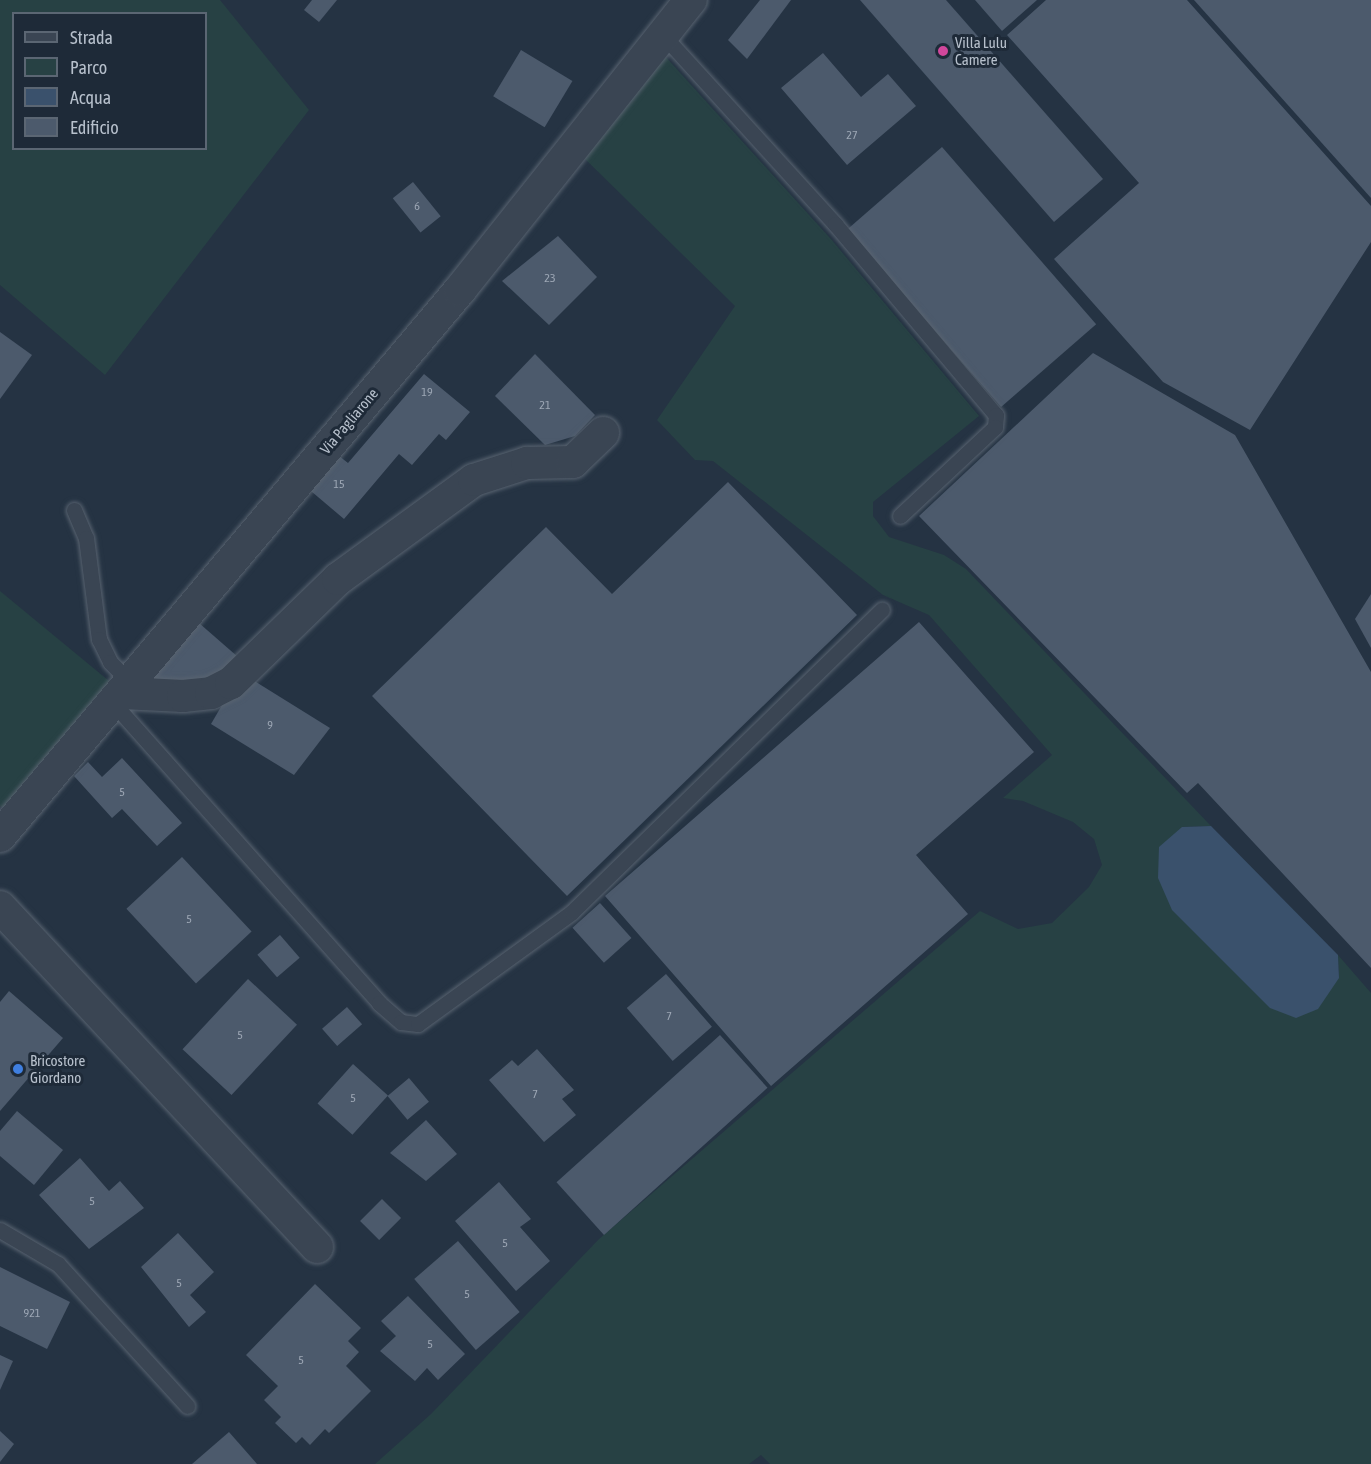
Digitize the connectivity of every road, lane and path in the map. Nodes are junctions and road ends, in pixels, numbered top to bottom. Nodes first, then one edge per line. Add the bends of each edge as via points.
1 (691, 0) edge
2 (663, 35) junction
3 (603, 433) dead end
4 (74, 510) dead end
5 (900, 516) dead end
6 (882, 610) dead end
7 (123, 693) junction
8 (0, 836) edge
9 (0, 907) edge
10 (0, 1230) edge
11 (317, 1247) dead end
12 (187, 1406) dead end

1 - 2 street, Via Pagliarone
2 - 5 lane via 835,224 996,415 995,427
2 - 7 street, Via Pagliarone via 460,290
3 - 7 street via 573,462 527,463 474,480 338,579 231,683 211,693 183,696
4 - 7 lane via 86,538 99,639
6 - 7 lane via 572,912 418,1024 401,1022 379,1004
7 - 8 street, Via Pagliarone
9 - 11 street
10 - 12 lane via 58,1264

